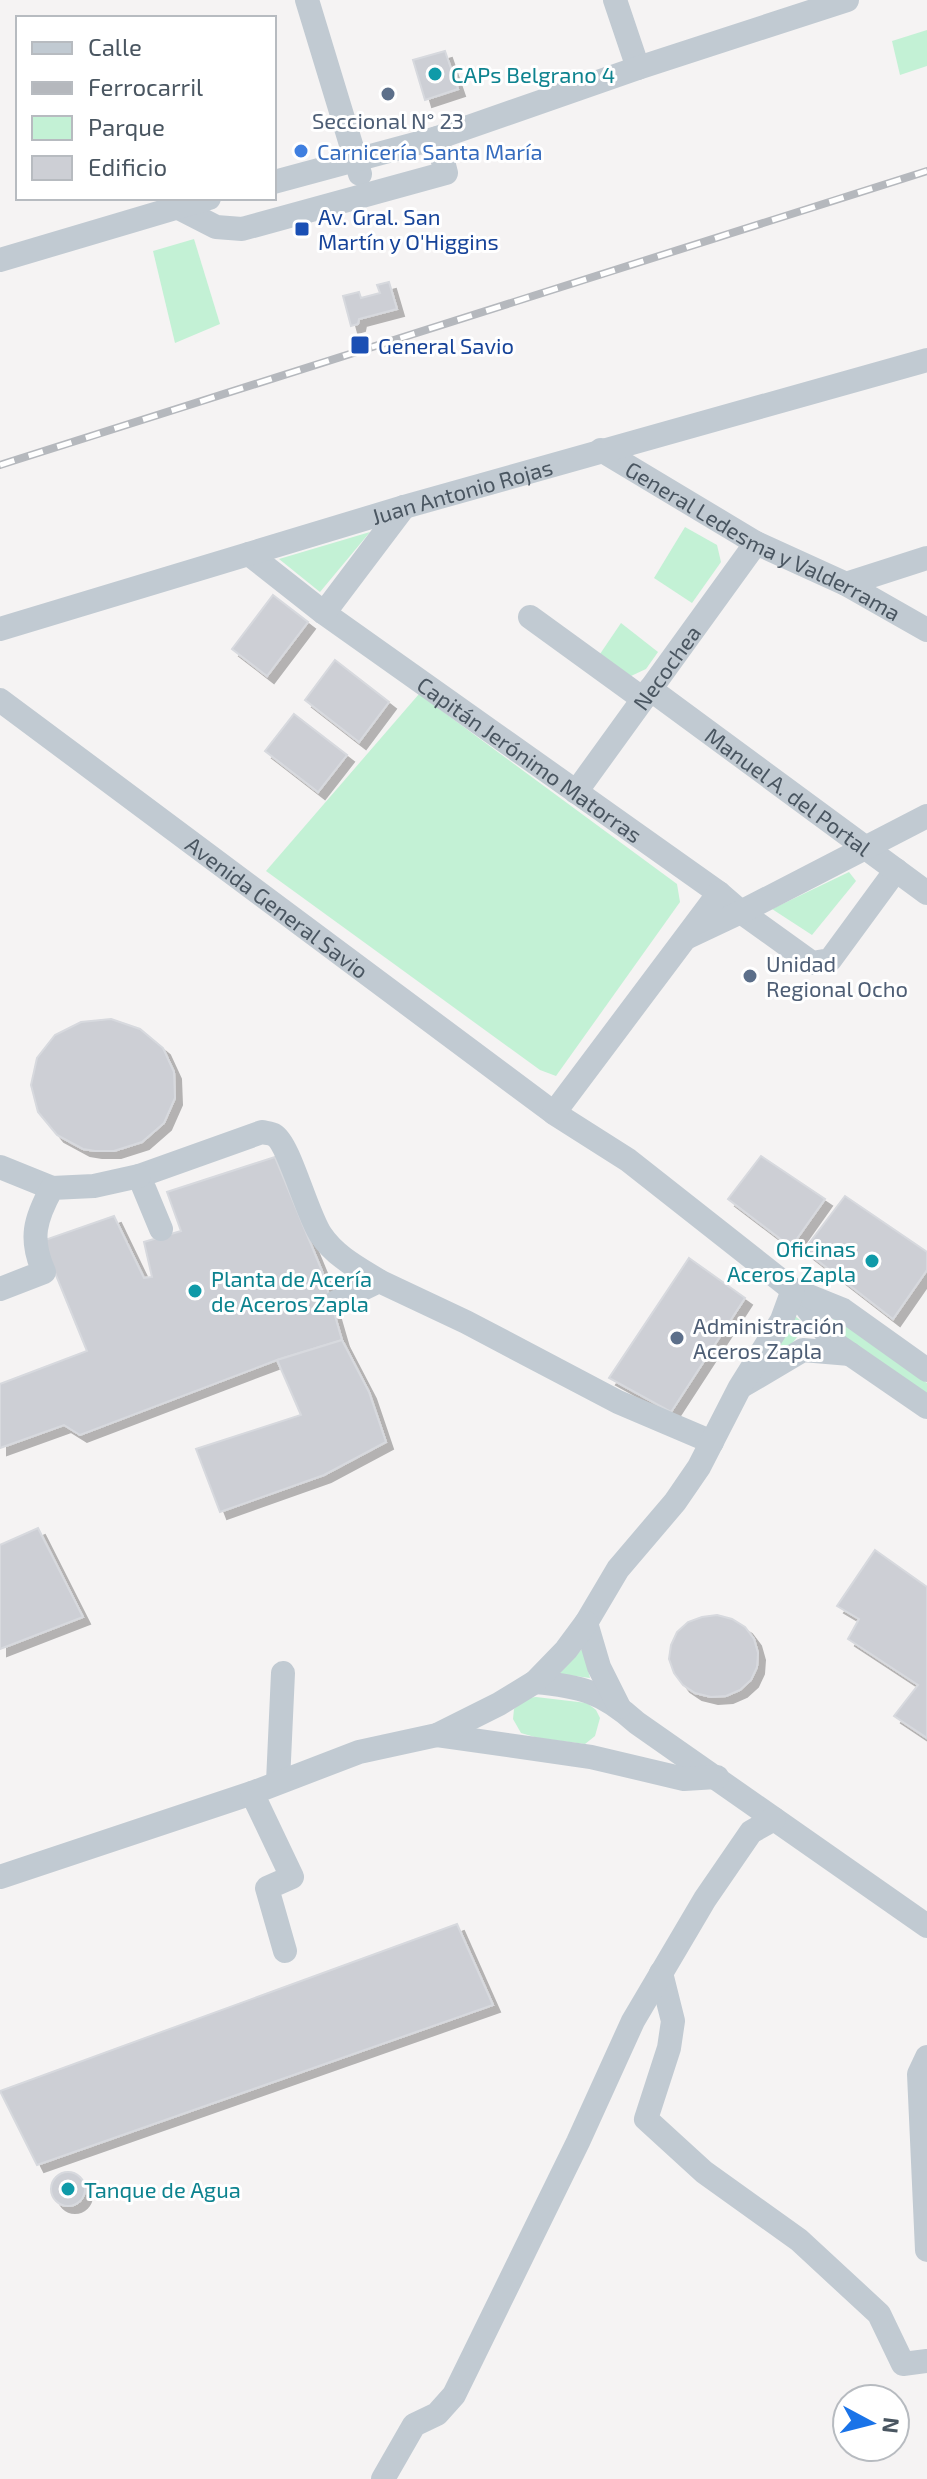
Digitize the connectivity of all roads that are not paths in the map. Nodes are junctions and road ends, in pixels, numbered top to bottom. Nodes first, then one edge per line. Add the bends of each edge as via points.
1 (307, 0) edge
2 (615, 0) edge
3 (847, 0) edge
4 (638, 68) junction
5 (437, 138) junction
6 (356, 161) junction
7 (276, 181) edge
8 (366, 195) junction
9 (200, 200) edge
10 (175, 206) junction
11 (0, 260) edge
12 (927, 360) edge
13 (601, 450) junction
14 (404, 507) junction
15 (756, 543) junction
16 (249, 554) junction
17 (927, 558) edge
18 (846, 584) junction
19 (324, 613) junction
20 (530, 617) dead end
21 (0, 629) edge
22 (927, 630) edge
23 (647, 694) junction
24 (0, 700) edge
25 (576, 792) junction
26 (927, 816) edge
27 (867, 849) junction
28 (896, 870) junction
29 (719, 893) junction
30 (927, 893) edge
31 (741, 912) junction
32 (686, 938) junction
33 (554, 1113) junction
34 (0, 1167) edge
35 (139, 1176) junction
36 (52, 1188) junction
37 (161, 1229) dead end
38 (379, 1281) junction
39 (0, 1289) edge
40 (793, 1290) junction
41 (336, 1302) dead end
42 (851, 1354) junction
43 (927, 1370) edge
44 (740, 1387) junction
45 (927, 1407) edge
46 (712, 1442) junction
47 (586, 1623) junction
48 (283, 1673) dead end
49 (535, 1682) junction
50 (619, 1707) junction
51 (437, 1735) junction
52 (717, 1777) junction
53 (278, 1782) junction
54 (252, 1793) junction
55 (774, 1819) junction
56 (0, 1877) edge
57 (927, 1926) edge
58 (285, 1951) dead end
59 (661, 1973) junction
60 (927, 2057) edge
61 (927, 2250) edge
62 (927, 2361) edge
63 (383, 2479) edge

1 - 6 street
2 - 4 street
3 - 4 street
4 - 5 street
5 - 6 street
5 - 8 street via 446,173
6 - 7 street
6 - 8 street
8 - 10 street via 242,229 216,227
9 - 10 street
10 - 11 street
12 - 13 street, Juan Antonio Rojas
13 - 14 street, Juan Antonio Rojas
13 - 15 street, General Ledesma y Valderrama
14 - 16 street, Juan Antonio Rojas
14 - 19 street
15 - 18 street, General Ledesma y Valderrama
15 - 23 street, Necochea
16 - 19 street, Capitán Jerónimo Matorras
16 - 21 street, Juan Antonio Rojas
17 - 18 street
18 - 22 street, General Ledesma y Valderrama
19 - 25 street, Capitán Jerónimo Matorras
20 - 23 street, Manuel A. del Portal
23 - 25 street, Necochea
23 - 27 street, Manuel A. del Portal
24 - 33 street, Avenida General Savio
25 - 29 street, Capitán Jerónimo Matorras
26 - 27 street
27 - 28 street, Manuel A. del Portal
27 - 31 street
28 - 30 street, Manuel A. del Portal
28 - 31 street, Capitán Jerónimo Matorras via 830,960 812,963
29 - 31 street, Capitán Jerónimo Matorras
29 - 32 street
31 - 32 street
32 - 33 street
33 - 40 street, Avenida General Savio via 628,1160
34 - 36 street
35 - 36 street
35 - 37 street
35 - 38 street via 262,1132 276,1135 321,1235 339,1256
36 - 39 street via 35,1226 36,1253 44,1272
38 - 41 street
38 - 46 street via 618,1402
40 - 42 street via 825,1333
40 - 43 street via 843,1310
40 - 44 street via 782,1320
42 - 44 street via 803,1350
42 - 45 street
44 - 46 street
46 - 47 street via 675,1502 618,1569
47 - 49 street
47 - 50 street
48 - 53 street
49 - 50 street via 594,1691
49 - 51 street
50 - 52 street
51 - 52 street via 591,1757 684,1779
51 - 53 street via 359,1752
52 - 55 street
53 - 54 street
54 - 56 street
54 - 58 street via 292,1877 267,1888
55 - 57 street
55 - 59 street via 751,1832
59 - 62 street via 673,2021 646,2119 704,2172 799,2240 879,2314 903,2364
59 - 63 street via 454,2395 437,2414 414,2425
60 - 61 street via 919,2074

